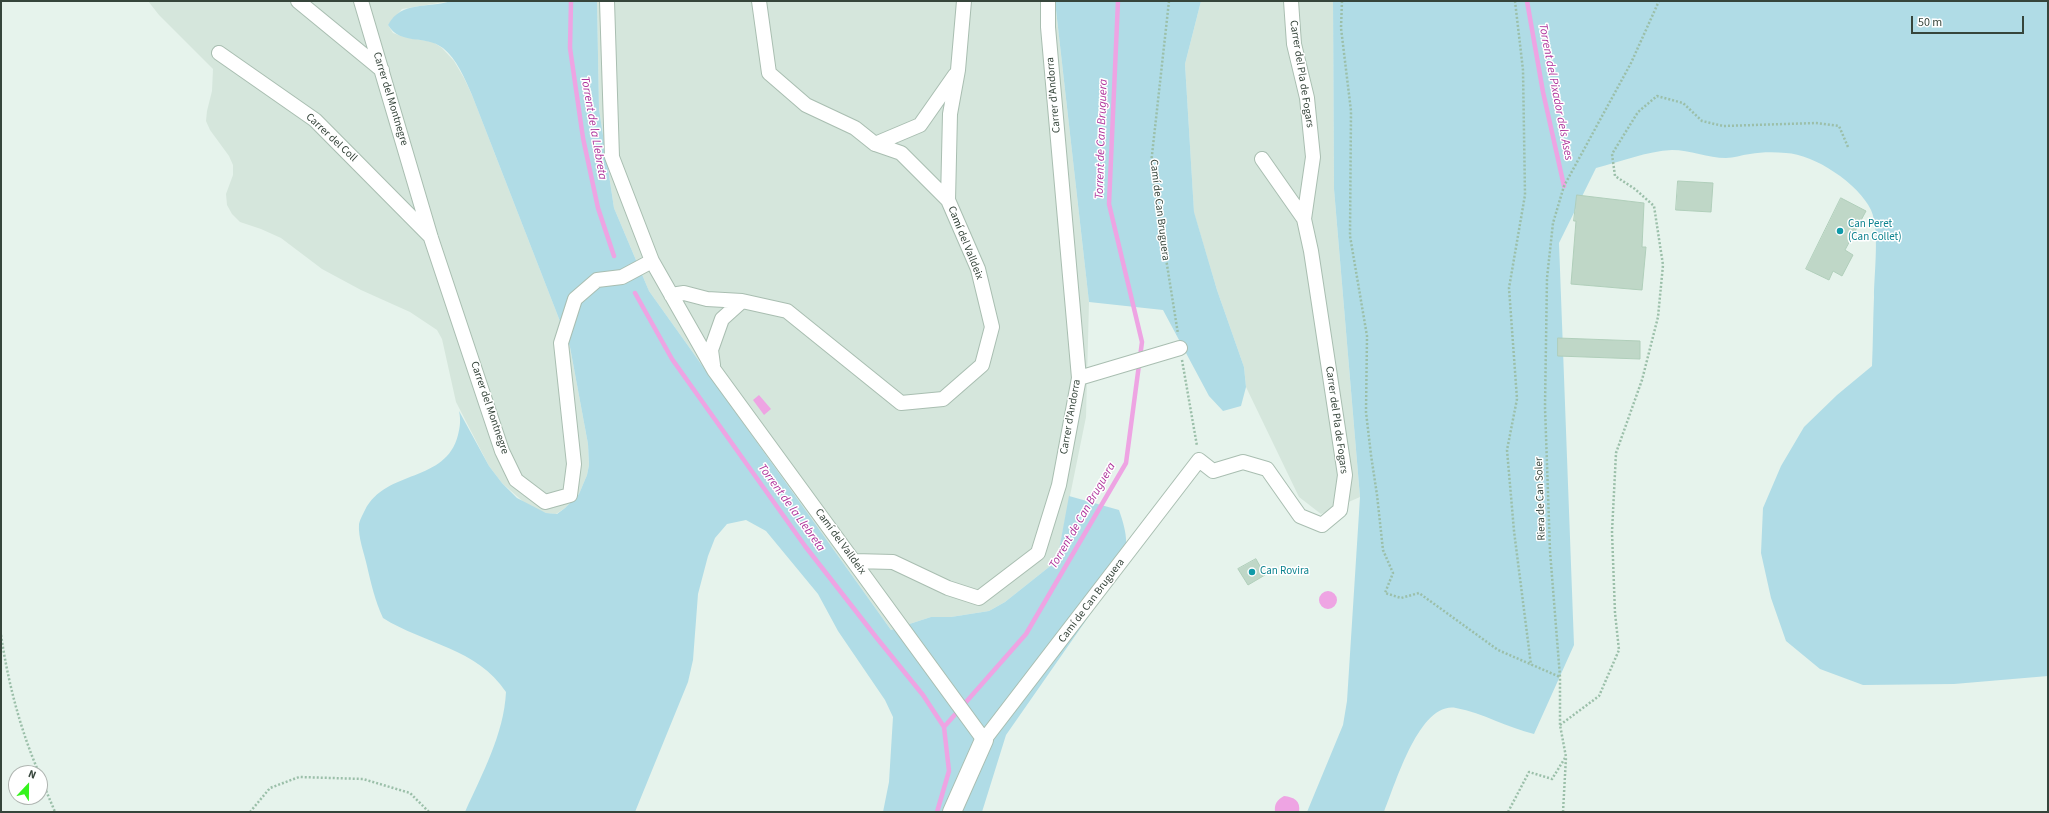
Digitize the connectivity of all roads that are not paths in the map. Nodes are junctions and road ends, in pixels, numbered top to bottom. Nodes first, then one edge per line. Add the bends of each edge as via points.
1 (298, 1) edge
2 (360, 1) edge
3 (607, 1) edge
4 (759, 1) edge
5 (964, 1) edge
6 (1048, 1) edge
7 (1291, 1) edge
8 (219, 53) dead end
9 (382, 70) junction
10 (958, 70) junction
11 (875, 144) junction
12 (1262, 159) dead end
13 (948, 200) junction
14 (1304, 219) junction
15 (431, 238) junction
16 (652, 261) junction
17 (671, 295) junction
18 (742, 300) junction
19 (1180, 348) road end
20 (714, 370) junction
21 (1079, 378) junction
22 (1199, 460) joint
23 (854, 561) junction
24 (984, 740) junction
25 (952, 812) edge

1 - 9 street
2 - 9 street, Carrer del Montnegre
3 - 16 street via 612,157
4 - 11 street, Camí del Valldeix via 769,73 806,105 855,128
5 - 10 street
6 - 21 street, Carrer d'Andorra via 1048,34
7 - 14 street, Carrer del Pla de Fogars via 1294,44 1307,98 1312,157
8 - 15 street, Carrer del Coll via 315,120
9 - 15 street, Carrer del Montnegre
10 - 11 street via 920,125
10 - 13 street via 950,114
11 - 13 street, Camí del Valldeix via 902,153
12 - 14 street, Carrer del Pla de Fogars
13 - 18 street, Camí del Valldeix via 978,269 992,327 982,365 943,399 902,402 787,311
14 - 22 street, Carrer del Pla de Fogars via 1345,475 1340,510 1322,525 1300,516 1267,469 1243,462 1213,472
15 - 16 street, Carrer del Montnegre via 502,450 516,480 545,502 570,494 574,464 561,343 575,299 597,280 622,277
16 - 17 street
17 - 18 street, Camí del Valldeix via 684,293 706,299
17 - 20 street
18 - 20 street, Camí del Valldeix via 722,319 711,350
19 - 21 street
20 - 23 street, Camí del Valldeix
21 - 23 street, Carrer d'Andorra via 1058,485 1038,552 979,598 948,588 893,562
22 - 24 street, Camí de Can Bruguera
23 - 24 street, Camí del Valldeix
24 - 25 street

